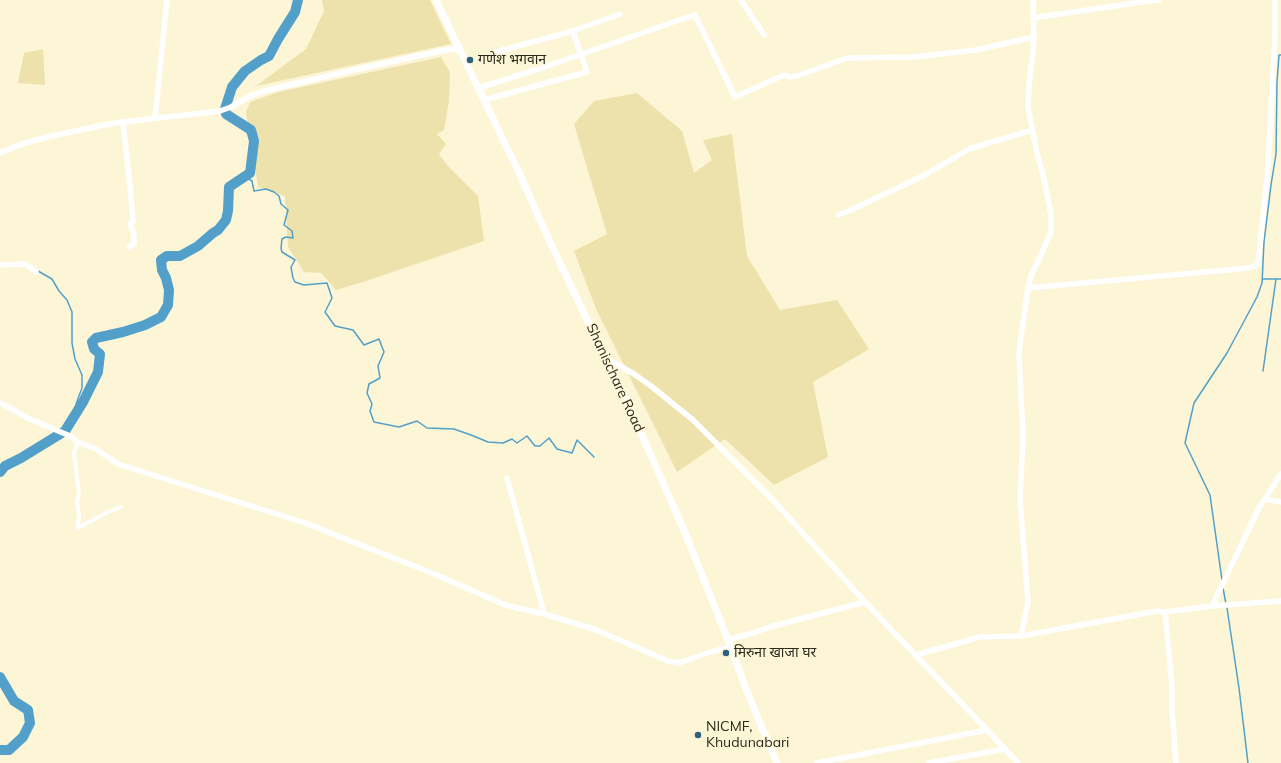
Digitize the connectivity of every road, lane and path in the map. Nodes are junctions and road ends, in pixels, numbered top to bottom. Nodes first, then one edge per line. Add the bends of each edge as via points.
1 (167, 0) edge
2 (436, 0) edge
3 (741, 0) edge
4 (1033, 0) edge
5 (1159, 0) edge
6 (1275, 0) edge
7 (620, 14) dead end
8 (1034, 18) junction
9 (573, 31) junction
10 (764, 35) dead end
11 (1034, 37) junction
12 (460, 50) junction
13 (492, 53) dead end
14 (581, 54) junction
15 (478, 88) junction
16 (484, 100) junction
17 (156, 118) junction
18 (123, 122) junction
19 (1032, 130) junction
20 (0, 153) edge
21 (838, 215) dead end
22 (129, 247) dead end
23 (0, 265) edge
24 (36, 272) dead end
25 (1028, 288) junction
26 (604, 357) junction
27 (0, 403) edge
28 (78, 442) junction
29 (1281, 474) edge
30 (507, 478) dead end
31 (1265, 499) junction
32 (1281, 502) edge
33 (121, 507) dead end
34 (1281, 600) edge
35 (865, 602) junction
36 (1212, 606) junction
37 (1165, 612) junction
38 (544, 614) junction
39 (1021, 636) junction
40 (730, 644) junction
41 (916, 655) junction
42 (987, 730) junction
43 (1005, 749) junction
44 (777, 763) edge
45 (817, 763) edge
46 (929, 763) edge
47 (1018, 763) edge
48 (1176, 763) edge

1 - 17 street
2 - 12 street, Shanischare Road
3 - 10 street
4 - 8 street
5 - 8 street
6 - 25 street via 1268,166 1258,264 1249,268
7 - 9 street
8 - 11 street
9 - 13 street
9 - 14 street
11 - 14 street via 969,51 913,57 847,58 797,76 784,75 735,97 695,15
11 - 19 street via 1028,106
12 - 15 street, Shanischare Road
12 - 17 street via 450,49 264,91 220,112
14 - 15 street
14 - 16 street via 587,72
15 - 16 street, Shanischare Road
16 - 26 street, Shanischare Road
17 - 18 street
18 - 20 street via 47,136
18 - 22 street via 133,221 130,224 134,234 134,244
19 - 21 street via 969,149 925,175
19 - 25 street via 1051,216 1050,233
23 - 24 street via 26,264
25 - 39 street via 1019,355 1023,436 1020,499 1028,602
26 - 35 street via 640,378 693,420 774,502
26 - 40 street, Shanischare Road via 630,408 686,535
27 - 28 street
28 - 33 street via 74,453 79,493 78,528
28 - 38 street via 96,449 118,464 305,524 505,604
29 - 31 street
30 - 38 street
31 - 32 street
31 - 36 street
34 - 36 street
35 - 40 street via 770,627
35 - 41 street
36 - 37 street
37 - 39 street via 1157,611
37 - 48 street
38 - 40 street via 594,629 668,661 679,663
39 - 41 street via 980,637
40 - 44 street, Shanischare Road
41 - 42 street
42 - 43 street
42 - 45 street
43 - 46 street
43 - 47 street

